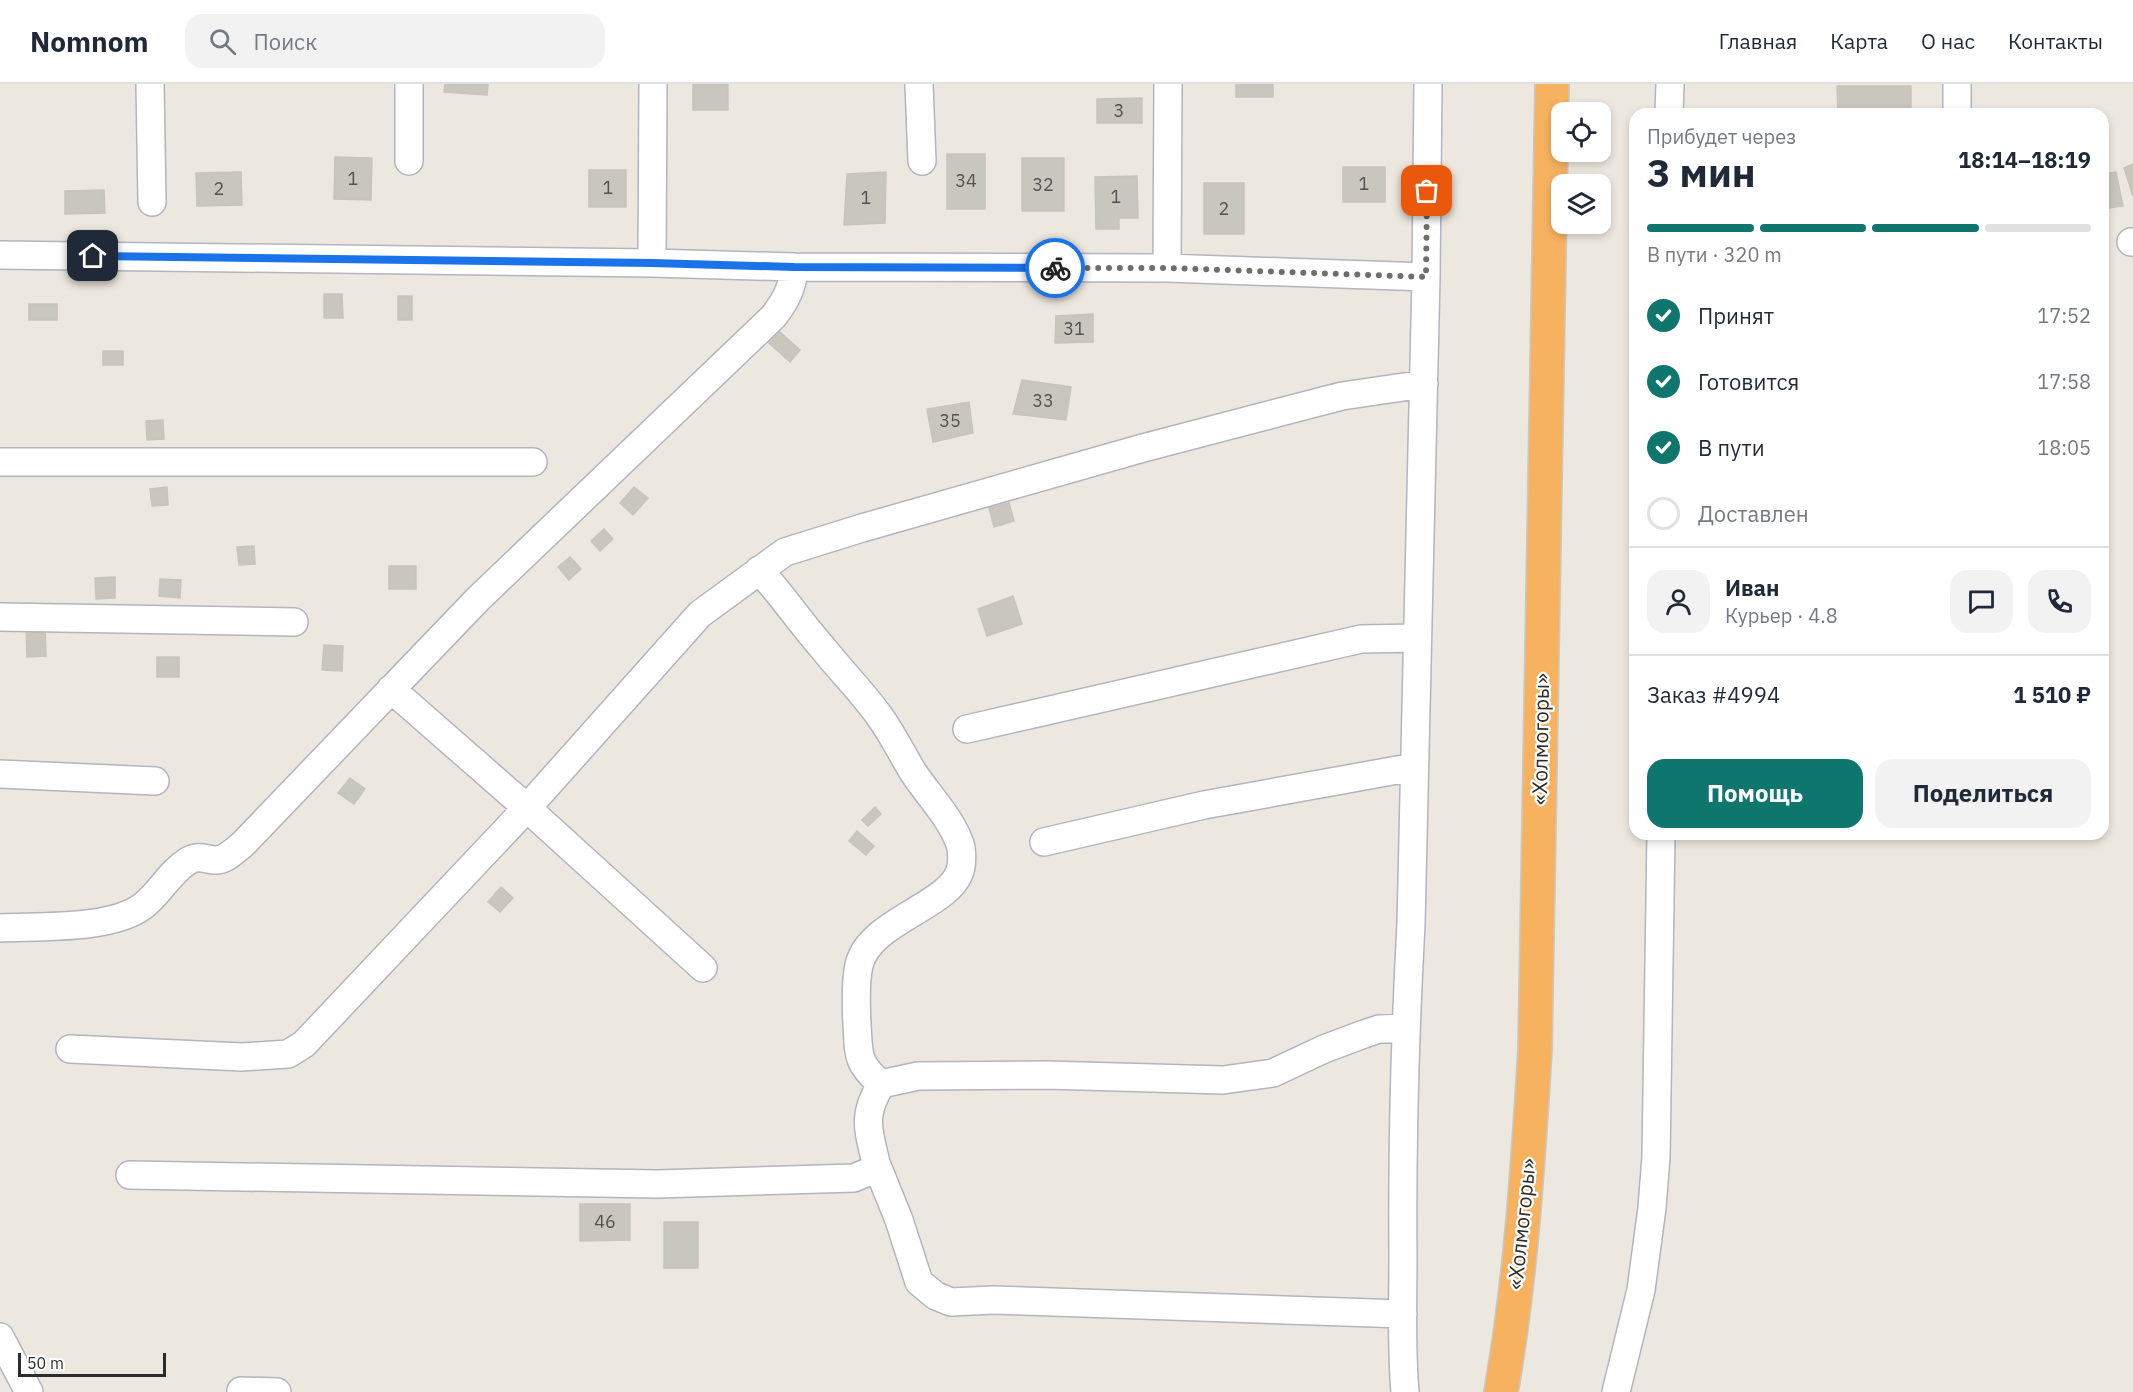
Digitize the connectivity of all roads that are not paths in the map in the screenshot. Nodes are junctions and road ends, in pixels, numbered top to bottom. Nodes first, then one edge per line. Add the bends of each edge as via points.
1 (150, 84) edge
2 (409, 84) edge
3 (653, 84) edge
4 (919, 84) edge
5 (1168, 84) edge
6 (1428, 84) edge
7 (1552, 84) edge
8 (1670, 84) edge
9 (1957, 84) edge
10 (1669, 108) edge
11 (1958, 108) edge
12 (409, 161) dead end
13 (922, 161) dead end
14 (152, 202) dead end
15 (0, 255) edge
16 (652, 263) junction
17 (794, 267) junction
18 (1167, 268) junction
19 (1426, 277) junction
20 (1424, 384) junction
21 (0, 462) edge
22 (533, 462) dead end
23 (759, 570) junction
24 (0, 617) edge
25 (294, 622) dead end
26 (1417, 638) junction
27 (391, 689) junction
28 (967, 729) dead end
29 (1414, 767) junction
30 (0, 774) edge
31 (155, 781) dead end
32 (527, 808) junction
33 (1661, 840) edge
34 (1044, 842) dead end
35 (0, 928) edge
36 (703, 968) dead end
37 (1406, 1028) junction
38 (70, 1048) dead end
39 (881, 1084) junction
40 (876, 1163) junction
41 (130, 1175) dead end
42 (1403, 1314) junction
43 (0, 1337) edge
44 (241, 1391) edge
45 (29, 1392) edge
46 (277, 1392) edge
47 (1405, 1392) edge
48 (1501, 1392) edge
49 (1616, 1392) edge

1 - 14 street
2 - 12 street
3 - 16 street
4 - 13 street
5 - 18 street
6 - 19 street
7 - 48 highway, «Холмогоры» via 1535,1050 1520,1258
8 - 10 street
9 - 11 street
15 - 16 street
16 - 17 street
17 - 18 street
17 - 27 street via 793,282 774,316 478,599
18 - 19 street
19 - 20 street
20 - 23 street via 1342,396 1143,447 785,552
20 - 26 street
21 - 22 street
23 - 32 street via 700,614
23 - 39 street via 880,717 961,846 956,881 899,919 868,947 859,964 856,1007 860,1056 866,1071
24 - 25 street
26 - 28 street via 1350,641
26 - 29 street
27 - 32 street
27 - 35 street via 228,856 216,860 204,856 191,859 143,906 101,923
29 - 34 street via 1204,805
29 - 37 street
30 - 31 street
32 - 36 street
32 - 38 street via 304,1044 288,1054 242,1057
33 - 49 street via 1652,1208 1641,1290
37 - 39 street via 1378,1029 1274,1073 1223,1080 918,1076
37 - 42 street
39 - 40 street via 870,1103 868,1128
40 - 41 street via 870,1171 854,1178 658,1184
40 - 42 street via 920,1282 936,1296 951,1302 993,1300
42 - 47 street
43 - 45 street
44 - 46 street

